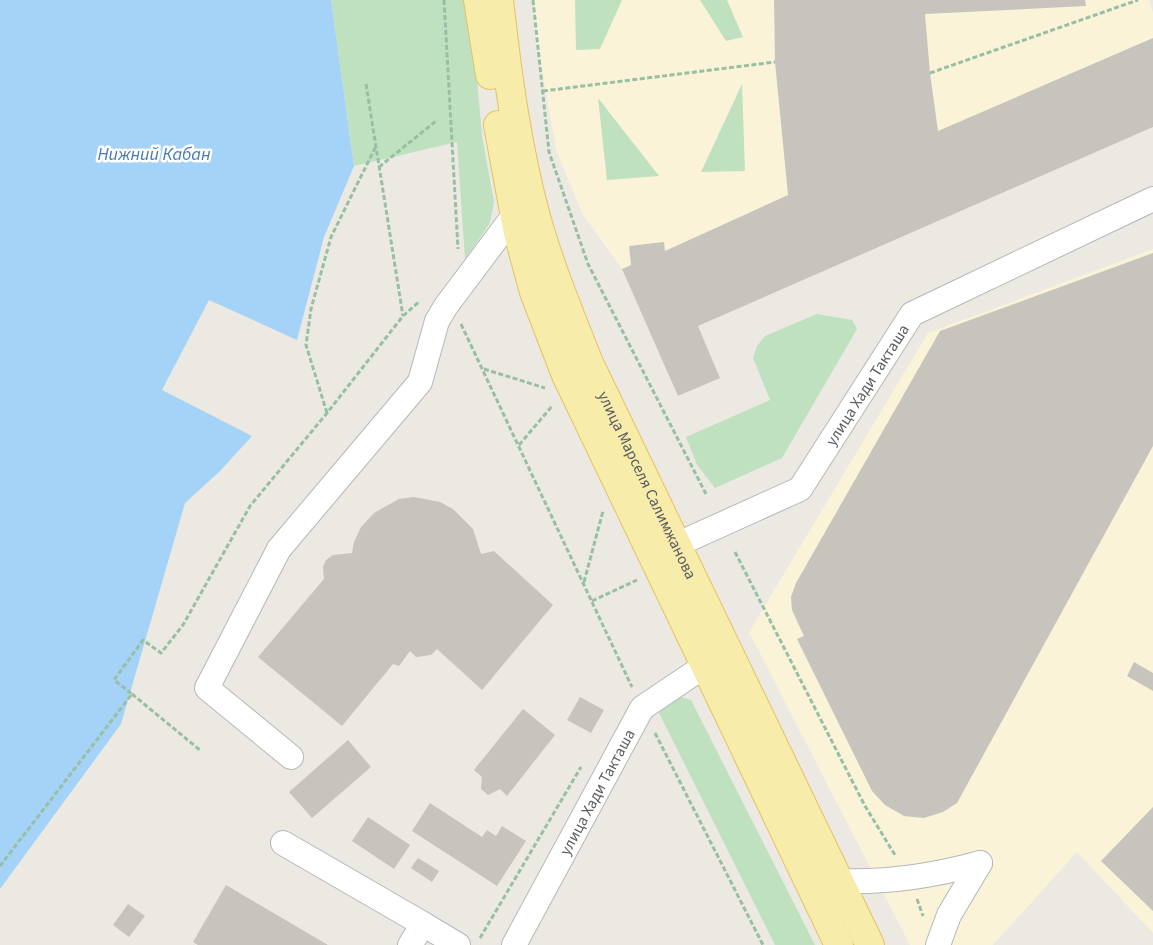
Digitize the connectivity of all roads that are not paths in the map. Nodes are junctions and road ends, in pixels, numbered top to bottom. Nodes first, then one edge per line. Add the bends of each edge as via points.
1 (478, 0) edge
2 (499, 0) edge
3 (1153, 199) edge
4 (515, 214) junction
5 (676, 545) junction
6 (706, 665) junction
7 (291, 757) dead end
8 (283, 843) dead end
9 (838, 881) junction
10 (423, 924) junction
11 (410, 945) edge
12 (458, 945) edge
13 (514, 945) edge
14 (839, 945) edge
15 (870, 945) edge
16 (938, 945) edge

1 - 4 main road
2 - 5 main road, улица Марселя Салимжанова via 518,126 536,216 553,269 589,363
3 - 5 street, улица Хади Такташа via 912,314 800,488
4 - 6 main road via 534,292 566,375
4 - 7 street via 437,321 420,382 279,549 207,688
5 - 9 main road, улица Марселя Салимжанова
6 - 13 street, улица Хади Такташа via 634,699
6 - 14 main road
8 - 10 street
9 - 15 main road, улица Марселя Салимжанова
9 - 16 street via 909,879 980,863 949,915
10 - 11 street
10 - 12 street

